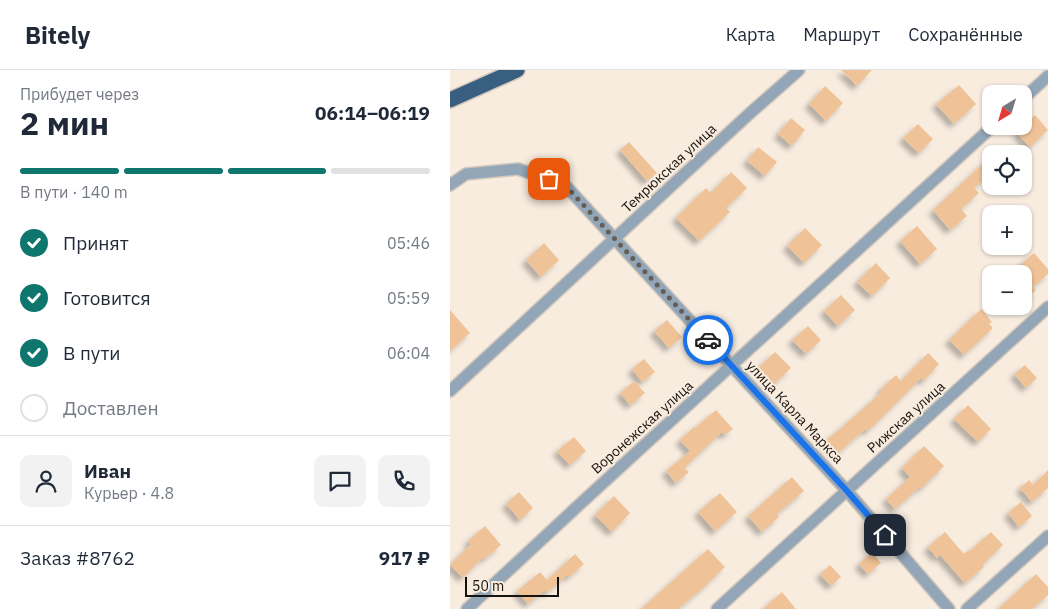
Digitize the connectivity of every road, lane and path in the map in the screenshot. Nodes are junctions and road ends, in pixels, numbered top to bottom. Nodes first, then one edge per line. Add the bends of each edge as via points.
1 (517, 70) edge
2 (799, 70) edge
3 (1048, 76) edge
4 (1032, 91) edge
5 (450, 100) edge
6 (983, 135) edge
7 (450, 185) edge
8 (614, 239) junction
9 (1048, 307) edge
10 (732, 366) junction
11 (450, 391) edge
12 (847, 491) junction
13 (1048, 536) edge
14 (467, 609) edge
15 (717, 609) edge
16 (949, 609) edge
17 (967, 609) edge

1 - 5 highway
2 - 8 street, Темрюкская улица
3 - 4 street
6 - 10 street, Воронежская улица
7 - 8 street, улица Карла Маркса via 466,174 518,169 565,185
8 - 10 street, улица Карла Маркса
8 - 11 street, Темрюкская улица
9 - 12 street, Рижская улица
10 - 12 street, улица Карла Маркса
10 - 14 street, Воронежская улица
12 - 15 street, Рижская улица
12 - 16 street, улица Карла Маркса
13 - 17 street

